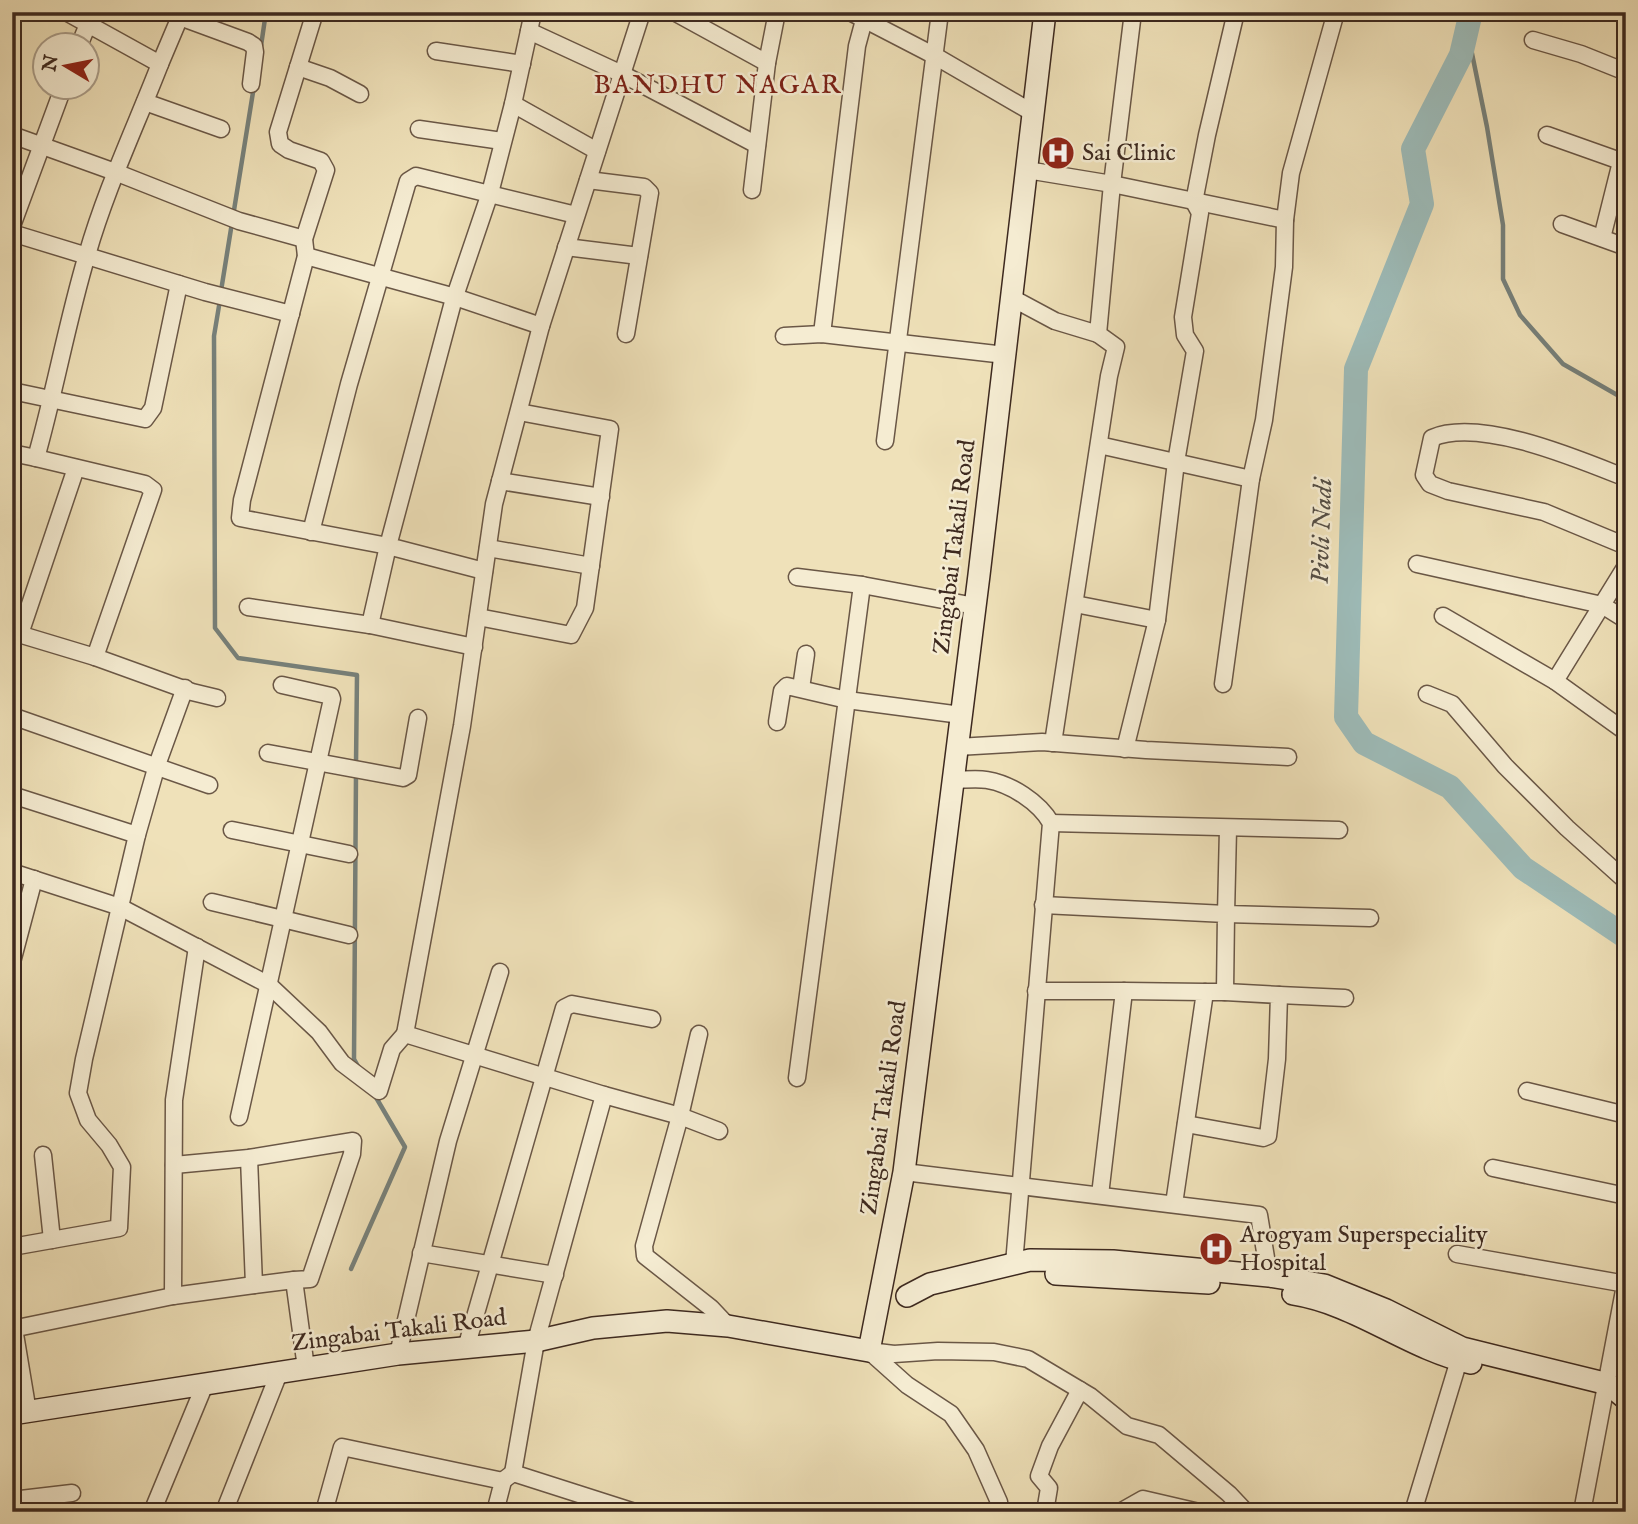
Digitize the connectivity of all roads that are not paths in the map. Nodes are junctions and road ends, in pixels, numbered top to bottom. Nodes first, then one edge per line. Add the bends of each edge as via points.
1 (66, 12) edge
2 (315, 12) edge
3 (533, 12) edge
4 (642, 12) edge
5 (674, 12) edge
6 (777, 12) edge
7 (940, 12) edge
8 (1045, 12) edge
9 (1133, 12) edge
10 (1236, 12) edge
11 (1336, 12) edge
12 (181, 15) edge
13 (857, 16) edge
14 (90, 18) edge
15 (529, 31) junction
16 (1533, 40) dead end
17 (436, 51) dead end
18 (935, 56) junction
19 (767, 63) junction
20 (160, 64) junction
21 (522, 64) junction
22 (298, 67) junction
23 (1626, 72) edge
24 (622, 74) junction
25 (251, 84) dead end
26 (360, 94) dead end
27 (57, 102) edge
28 (145, 102) junction
29 (513, 104) junction
30 (1033, 113) junction
31 (221, 128) dead end
32 (419, 129) dead end
33 (12, 135) edge
34 (1547, 135) dead end
35 (502, 141) junction
36 (40, 145) junction
37 (757, 145) junction
38 (597, 152) junction
39 (1624, 162) edge
40 (1027, 170) junction
41 (115, 172) junction
42 (588, 180) junction
43 (1112, 184) junction
44 (752, 190) dead end
45 (490, 193) junction
46 (1195, 202) junction
47 (576, 215) junction
48 (1285, 220) junction
49 (1562, 224) dead end
50 (12, 226) edge
51 (12, 233) edge
52 (1602, 238) junction
53 (304, 239) junction
54 (566, 247) junction
55 (1626, 247) edge
56 (87, 256) junction
57 (306, 256) junction
58 (639, 256) junction
59 (382, 277) junction
60 (179, 284) junction
61 (454, 297) junction
62 (1012, 298) junction
63 (291, 314) junction
64 (541, 326) junction
65 (626, 334) dead end
66 (822, 334) junction
67 (1098, 334) junction
68 (785, 336) dead end
69 (898, 343) junction
70 (1005, 355) junction
71 (12, 391) edge
72 (52, 401) junction
73 (519, 412) junction
74 (886, 441) dead end
75 (1098, 445) junction
76 (12, 453) edge
77 (36, 458) junction
78 (1176, 462) junction
79 (76, 468) junction
80 (1626, 478) edge
81 (1251, 479) junction
82 (500, 481) junction
83 (601, 497) junction
84 (311, 532) junction
85 (388, 546) junction
86 (1626, 546) edge
87 (488, 548) junction
88 (1417, 564) dead end
89 (591, 566) junction
90 (1626, 566) edge
91 (484, 571) junction
92 (797, 576) dead end
93 (862, 585) junction
94 (1074, 604) junction
95 (1602, 605) junction
96 (975, 606) junction
97 (248, 607) dead end
98 (1443, 616) dead end
99 (478, 617) junction
100 (1157, 620) junction
101 (1626, 620) edge
102 (370, 625) junction
103 (16, 633) edge
104 (474, 646) junction
105 (806, 654) dead end
106 (95, 657) junction
107 (1555, 681) junction
108 (1223, 684) dead end
109 (282, 685) dead end
110 (185, 688) junction
111 (801, 688) junction
112 (1427, 694) dead end
113 (217, 698) dead end
114 (847, 700) junction
115 (961, 715) junction
116 (12, 716) edge
117 (418, 718) dead end
118 (777, 722) dead end
119 (1626, 732) edge
120 (1053, 743) junction
121 (957, 747) junction
122 (1125, 749) junction
123 (268, 753) dead end
124 (1288, 757) dead end
125 (318, 764) junction
126 (157, 765) junction
127 (953, 780) junction
128 (209, 785) dead end
129 (12, 795) edge
130 (1051, 823) junction
131 (1228, 829) junction
132 (232, 830) dead end
133 (1339, 830) dead end
134 (137, 835) junction
135 (301, 844) junction
136 (349, 854) dead end
137 (12, 872) edge
138 (34, 879) junction
139 (1626, 880) edge
140 (212, 902) dead end
141 (1043, 905) junction
142 (120, 907) junction
143 (1226, 914) junction
144 (1370, 918) dead end
145 (285, 920) junction
146 (349, 936) dead end
147 (197, 947) junction
148 (12, 962) edge
149 (500, 972) dead end
150 (269, 985) junction
151 (1036, 991) junction
152 (1124, 991) junction
153 (1205, 992) junction
154 (1225, 992) junction
155 (1279, 995) junction
156 (1345, 998) dead end
157 (652, 1019) dead end
158 (405, 1034) junction
159 (699, 1034) dead end
160 (474, 1054) junction
161 (543, 1075) junction
162 (797, 1078) dead end
163 (1527, 1091) dead end
164 (604, 1095) junction
165 (1626, 1115) edge
166 (680, 1116) junction
167 (239, 1117) dead end
168 (1186, 1124) junction
169 (719, 1131) dead end
170 (43, 1156) dead end
171 (249, 1158) junction
172 (174, 1165) junction
173 (1493, 1167) dead end
174 (904, 1172) junction
175 (1019, 1186) junction
176 (1100, 1195) junction
177 (1626, 1196) edge
178 (1174, 1204) junction
179 (52, 1240) junction
180 (12, 1247) edge
181 (421, 1253) junction
182 (1457, 1254) dead end
183 (1014, 1264) junction
184 (488, 1265) junction
185 (555, 1275) junction
186 (1269, 1276) junction
187 (294, 1280) junction
188 (1625, 1283) edge
189 (254, 1286) junction
190 (173, 1296) junction
191 (907, 1296) junction
192 (879, 1297) junction
193 (13, 1325) edge
194 (728, 1326) junction
195 (536, 1341) junction
196 (466, 1348) junction
197 (869, 1351) junction
198 (398, 1354) junction
199 (1461, 1354) junction
200 (306, 1368) junction
201 (279, 1373) junction
202 (1597, 1382) junction
203 (205, 1384) junction
204 (1080, 1390) junction
205 (1626, 1399) edge
206 (20, 1413) edge
207 (508, 1477) junction
208 (17, 1503) edge
209 (1239, 1510) edge
210 (62, 1512) edge
211 (152, 1512) edge
212 (224, 1512) edge
213 (324, 1512) edge
214 (495, 1512) edge
215 (635, 1512) edge
216 (1000, 1512) edge
217 (1045, 1512) edge
218 (1120, 1512) edge
219 (1199, 1512) edge
220 (1413, 1512) edge
221 (1582, 1512) edge

1 - 14 street
2 - 22 street
3 - 15 street
4 - 24 street
5 - 19 street
6 - 19 street
7 - 18 street
8 - 30 street, Zingabai Takali Road
9 - 43 street
10 - 46 street
11 - 48 street via 1290,173
12 - 20 street
12 - 25 street via 254,46
13 - 18 street
13 - 66 street
14 - 20 street
15 - 21 street
15 - 24 street
16 - 23 street
17 - 21 street
18 - 30 street
18 - 69 street
19 - 37 street
20 - 28 street
21 - 29 street
22 - 26 street
22 - 53 street via 278,132 280,144 321,160 326,170
24 - 37 street
24 - 38 street
27 - 36 street
28 - 31 street
28 - 41 street
29 - 35 street
29 - 38 street
30 - 40 street, Zingabai Takali Road
32 - 35 street
33 - 36 street
34 - 39 street
35 - 45 street
36 - 41 street
36 - 50 street
37 - 44 street
38 - 42 street
39 - 52 street
40 - 43 street
40 - 62 street, Zingabai Takali Road
41 - 53 street via 233,219
41 - 56 street
42 - 47 street
42 - 58 street via 644,187 650,193
43 - 46 street
43 - 67 street
45 - 47 street
45 - 59 street via 416,176 408,181
45 - 61 street
46 - 48 street
46 - 78 street via 1200,213 1183,317 1185,335 1195,351
47 - 54 street
48 - 81 street via 1284,267 1264,420
49 - 52 street
51 - 56 street
52 - 55 street
53 - 57 street
54 - 58 street
54 - 64 street
56 - 60 street
56 - 72 street
57 - 59 street
57 - 63 street
58 - 65 street
59 - 61 street
59 - 84 street
60 - 63 street
60 - 72 street via 153,408 145,419
61 - 64 street
61 - 85 street
62 - 67 street via 1055,321
62 - 70 street, Zingabai Takali Road
63 - 84 street via 240,518
64 - 73 street
66 - 68 street
66 - 69 street
67 - 75 street via 1116,347
69 - 70 street
69 - 74 street
70 - 96 street, Zingabai Takali Road
71 - 72 street
72 - 77 street
73 - 82 street
73 - 83 street via 610,429
75 - 78 street
75 - 94 street
76 - 77 street
77 - 79 street
78 - 81 street
78 - 100 street
79 - 103 street
79 - 106 street via 145,484 153,490
80 - 86 street via 1516,440 1477,433 1444,433 1432,438 1424,475 1430,484 1448,491 1544,512
81 - 108 street
82 - 83 street
82 - 87 street
83 - 89 street
84 - 85 street
85 - 91 street
85 - 102 street
87 - 89 street
87 - 91 street
88 - 95 street
89 - 99 street via 585,608 571,635
90 - 95 street
91 - 99 street
92 - 93 street
93 - 96 street
93 - 114 street
94 - 100 street
94 - 120 street
95 - 101 street
95 - 107 street
96 - 115 street, Zingabai Takali Road
97 - 102 street
98 - 107 street
99 - 104 street
100 - 122 street
102 - 104 street
103 - 106 street
104 - 158 street
105 - 111 street
106 - 110 street
107 - 119 street
109 - 125 street via 331,696
110 - 113 street
110 - 126 street
111 - 114 street
111 - 118 street via 788,686 782,691
112 - 139 street via 1452,704 1505,766
114 - 115 street
114 - 162 street
115 - 121 street, Zingabai Takali Road
116 - 126 street
117 - 125 street via 408,775 398,778
120 - 121 street
120 - 122 street
121 - 127 street, Zingabai Takali Road
122 - 124 street
123 - 125 street
125 - 135 street
126 - 128 street
126 - 134 street
127 - 130 street via 988,780 1015,790 1043,810
127 - 174 street, Zingabai Takali Road
129 - 134 street
130 - 131 street
130 - 141 street
131 - 133 street
131 - 143 street
132 - 135 street
134 - 142 street
135 - 136 street
135 - 145 street
137 - 138 street
138 - 142 street
138 - 148 street
140 - 145 street
141 - 143 street
141 - 151 street
142 - 147 street
142 - 179 street via 78,1093 88,1121 122,1167 119,1228
143 - 144 street
143 - 154 street
145 - 146 street
145 - 150 street
147 - 150 street
147 - 172 street via 174,1100
149 - 160 street
150 - 158 street via 318,1032 342,1063 379,1091 392,1049
150 - 167 street
151 - 152 street
151 - 175 street
152 - 153 street
152 - 176 street
153 - 154 street
153 - 168 street
154 - 155 street
155 - 156 street
155 - 168 street via 1269,1136
157 - 161 street via 572,1004 564,1008
158 - 160 street
159 - 166 street
160 - 161 street
160 - 181 street
161 - 164 street
161 - 184 street
163 - 165 street
164 - 166 street
164 - 185 street
166 - 169 street
166 - 194 street via 645,1256
168 - 178 street
170 - 179 street
171 - 172 street
171 - 187 street via 353,1141 310,1279
171 - 189 street
172 - 190 street
173 - 177 street
174 - 175 street
174 - 192 street, Zingabai Takali Road
175 - 176 street
175 - 183 street
176 - 178 street
178 - 186 street via 1259,1215
179 - 180 street
181 - 184 street
181 - 198 street
182 - 188 street
183 - 186 street via 1113,1261
183 - 191 street via 930,1284
184 - 185 street
184 - 196 street
185 - 195 street
186 - 199 street via 1324,1285 1386,1310
187 - 189 street
187 - 200 street
188 - 202 street
189 - 190 street
190 - 193 street
191 - 192 street
191 - 199 street via 933,1296 1030,1273 1253,1288 1317,1298 1430,1350
192 - 197 street, Zingabai Takali Road
193 - 206 street
194 - 195 street, Zingabai Takali Road via 667,1321 593,1328
194 - 197 street, Zingabai Takali Road
195 - 196 street, Zingabai Takali Road
195 - 207 street
196 - 198 street, Zingabai Takali Road
197 - 204 street via 994,1352 1028,1359
197 - 216 street via 907,1385 951,1414 976,1450
198 - 200 street, Zingabai Takali Road
199 - 202 street via 1523,1375
199 - 220 street
200 - 201 street, Zingabai Takali Road
201 - 203 street, Zingabai Takali Road
201 - 212 street
202 - 205 street
202 - 221 street
203 - 206 street, Zingabai Takali Road
203 - 211 street
204 - 209 street via 1127,1426 1159,1435 1229,1494
204 - 217 street via 1039,1476 1049,1488
207 - 213 street via 342,1447
207 - 214 street
207 - 215 street
208 - 210 street via 67,1493
218 - 219 street via 1143,1499

